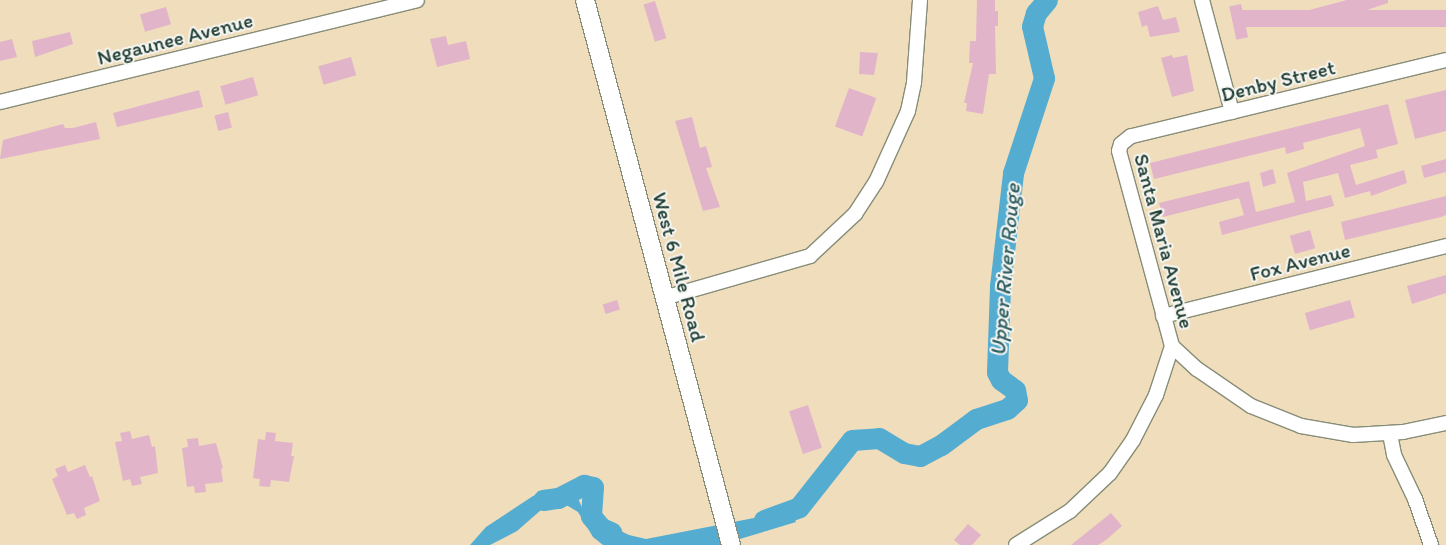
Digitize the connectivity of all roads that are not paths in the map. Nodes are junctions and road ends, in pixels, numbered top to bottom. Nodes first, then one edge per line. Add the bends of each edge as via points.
1 (417, 0) edge
2 (585, 0) edge
3 (920, 0) edge
4 (1202, 0) edge
5 (1446, 60) edge
6 (0, 102) edge
7 (1232, 112) junction
8 (1121, 144) joint
9 (1446, 246) edge
10 (664, 298) junction
11 (1163, 316) junction
12 (1172, 346) junction
13 (1446, 423) edge
14 (1390, 434) junction
15 (731, 545) edge
16 (1016, 545) edge
17 (1431, 545) edge

1 - 6 street, Negaunee Avenue
2 - 10 main road, West 6 Mile Road
3 - 10 street via 914,82 908,112 876,182 855,214 810,256
4 - 7 street
5 - 7 street, Denby Street
7 - 8 street, Denby Street via 1131,136
8 - 11 street, Santa Maria Avenue via 1119,157
9 - 11 street, Fox Avenue
10 - 15 main road, West 6 Mile Road
11 - 12 street, Santa Maria Avenue
12 - 14 street, Santa Maria Avenue via 1209,379 1269,415 1332,433
12 - 16 street via 1156,395 1133,440 1110,473 1070,511
13 - 14 street, Santa Maria Avenue
14 - 17 street via 1394,456 1415,499

